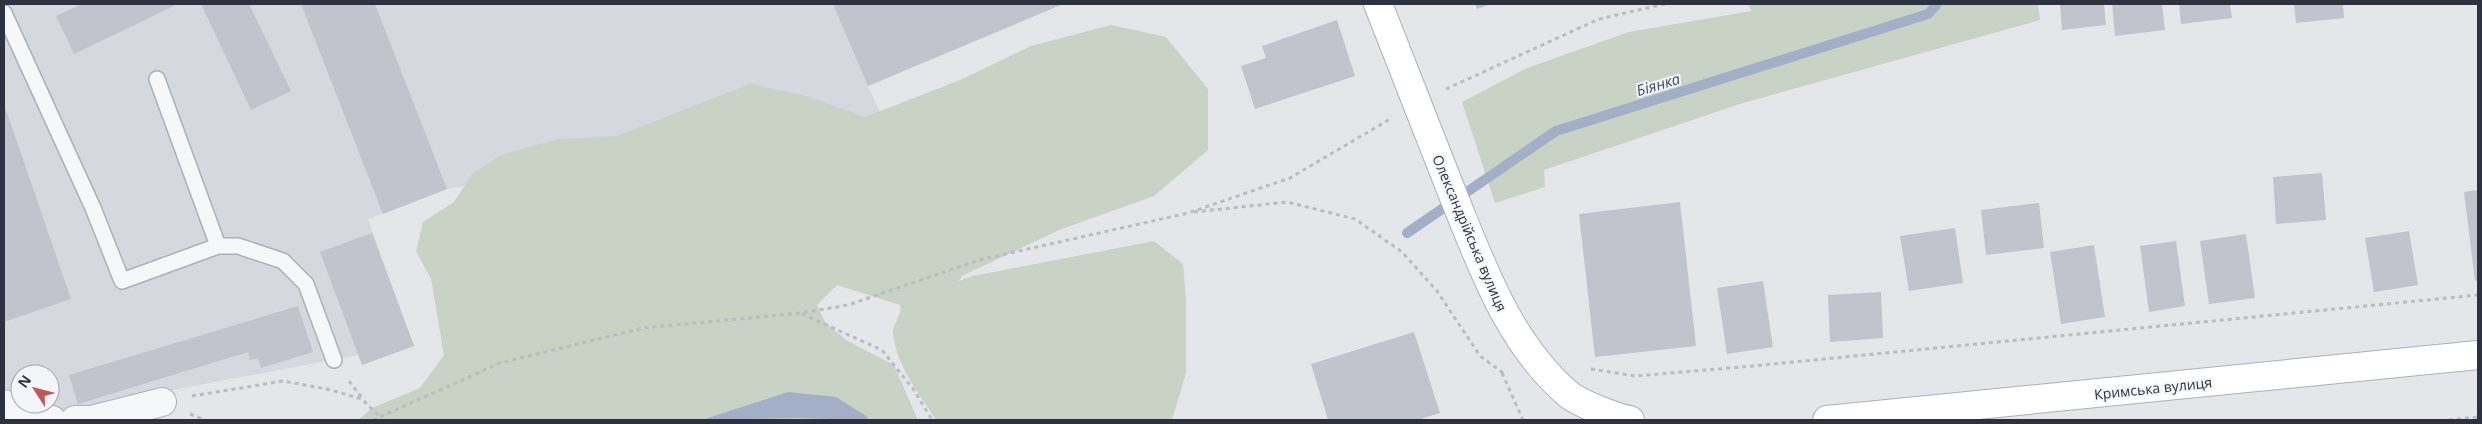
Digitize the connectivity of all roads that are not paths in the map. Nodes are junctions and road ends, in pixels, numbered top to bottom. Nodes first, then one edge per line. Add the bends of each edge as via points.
1 (1378, 4) edge
2 (4, 14) edge
3 (157, 79) dead end
4 (218, 246) junction
5 (2478, 355) edge
6 (334, 360) dead end
7 (162, 402) road end
8 (4, 404) edge
9 (52, 420) edge
10 (76, 420) edge
11 (1620, 420) edge
12 (1827, 420) edge

1 - 11 street, Олександрійська вулиця via 1503,312 1532,357 1569,395
2 - 4 lane via 93,208 122,281
3 - 4 lane
4 - 6 lane via 238,246 282,261 306,284
5 - 12 street, Кримська вулиця
7 - 10 street via 91,420
8 - 9 street

